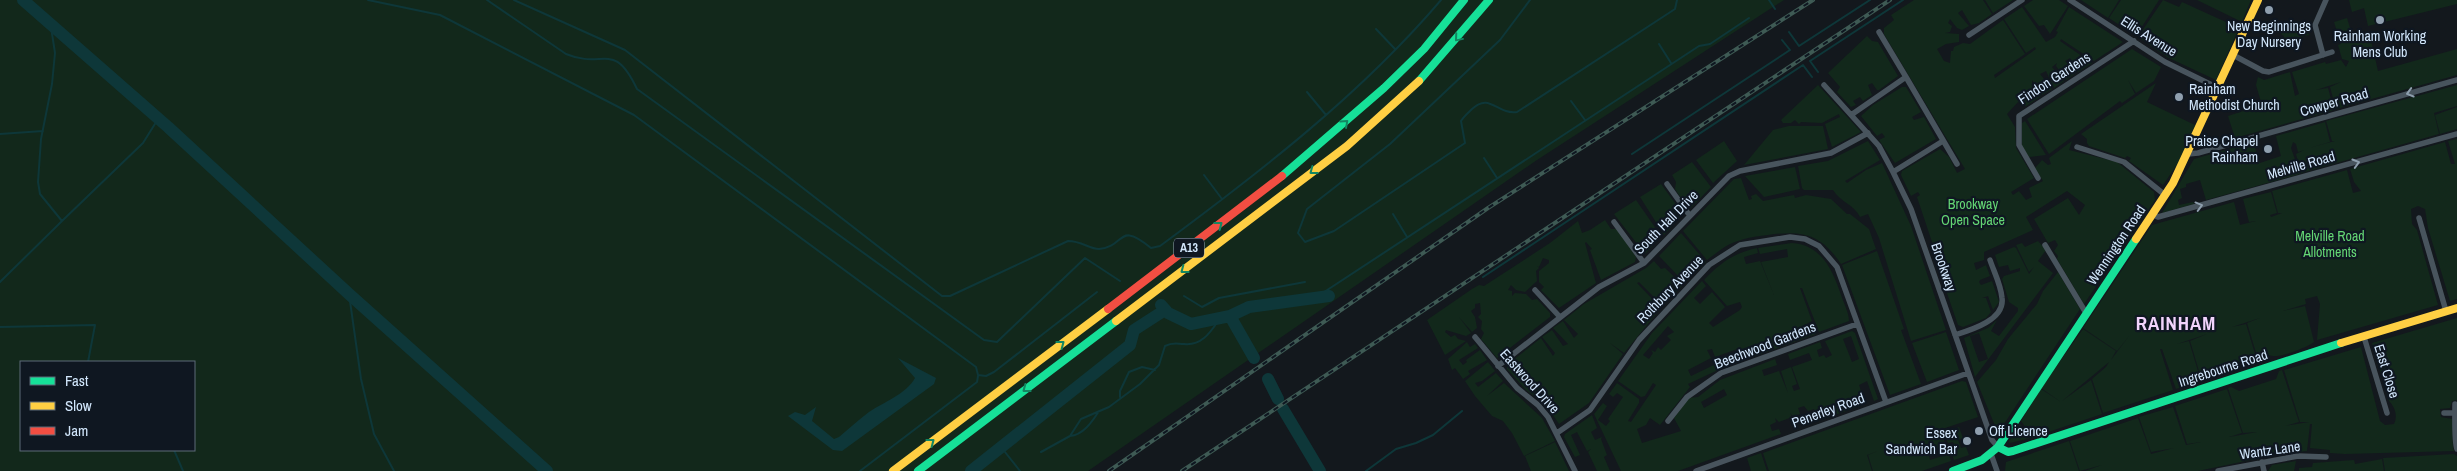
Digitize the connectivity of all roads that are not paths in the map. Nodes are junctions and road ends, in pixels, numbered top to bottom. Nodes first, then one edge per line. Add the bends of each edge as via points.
1 (1464, 0) edge
2 (1489, 0) edge
3 (2022, 0) edge
4 (2070, 0) edge
5 (2258, 0) edge
6 (2326, 0) edge
7 (1879, 32) dead end
8 (1969, 35) dead end
9 (2134, 41) junction
10 (2332, 52) dead end
11 (2233, 55) junction
12 (2323, 55) junction
13 (1906, 77) junction
14 (2457, 80) edge
15 (1824, 85) dead end
16 (2218, 88) junction
17 (1851, 115) junction
18 (1868, 133) junction
19 (2457, 134) edge
20 (1943, 141) junction
21 (2077, 147) dead end
22 (2188, 154) junction
23 (1957, 164) dead end
24 (1893, 172) junction
25 (2038, 178) dead end
26 (1667, 184) dead end
27 (2166, 195) junction
28 (2152, 214) junction
29 (1690, 216) junction
30 (2419, 218) dead end
31 (1614, 222) dead end
32 (2045, 245) dead end
33 (1990, 260) dead end
34 (1644, 263) junction
35 (1535, 290) dead end
36 (2457, 308) edge
37 (2446, 311) junction
38 (2086, 313) junction
39 (1559, 316) junction
40 (1857, 324) junction
41 (1955, 335) junction
42 (1475, 337) dead end
43 (2364, 337) junction
44 (1498, 366) junction
45 (1968, 373) junction
46 (1886, 402) junction
47 (2455, 404) dead end
48 (2387, 413) dead end
49 (2444, 413) dead end
50 (2455, 413) junction
51 (1668, 421) dead end
52 (1557, 433) junction
53 (1998, 446) junction
54 (2457, 449) edge
55 (1991, 454) junction
56 (2326, 457) dead end
57 (2262, 462) junction
58 (893, 471) edge
59 (918, 471) edge
60 (1575, 471) edge
61 (1696, 471) edge
62 (1953, 471) edge
63 (1997, 471) edge
64 (2218, 471) edge
65 (2264, 471) edge

58 -> 1 main road, A13 via 1268,189 1384,88 1424,49
2 -> 59 main road, A13 via 1427,74 1347,146
3 - 8 street
4 - 9 street, Ellis Avenue
5 - 11 main road, Wennington Road
6 - 12 street via 2315,25
7 - 13 street
9 - 16 street, Ellis Avenue via 2165,62
9 - 25 street, Findon Gardens via 2019,116 2019,145
10 - 12 street
11 - 12 street via 2269,72
11 - 16 main road, Wennington Road
13 - 17 street
13 - 20 street
14 -> 22 street, Cowper Road
15 - 17 street, Brookway
16 - 22 main road, Wennington Road
17 - 18 street, Brookway
18 - 24 street, Brookway
18 - 29 street, South Hall Drive via 1831,153 1729,176
28 -> 19 street, Melville Road via 2158,217
20 - 23 street
20 - 24 street
21 - 27 street via 2124,162
22 - 27 main road, Wennington Road
24 - 41 street, Brookway via 1911,209
26 - 29 street
27 - 28 main road, Wennington Road
28 - 38 main road, Wennington Road
29 - 34 street, South Hall Drive
30 - 37 street
31 - 34 street
32 - 38 street
33 - 41 street via 2002,305 1990,322
34 - 39 street, South Hall Drive via 1599,287
35 - 39 street
36 - 37 main road, Ingrebourne Road
37 - 43 main road, Ingrebourne Road
38 - 53 main road, Wennington Road
39 - 44 street, South Hall Drive
40 - 46 street, Rothbury Avenue
40 - 51 street, Beechwood Gardens via 1721,373 1686,397
40 - 52 street, Rothbury Avenue via 1837,267 1819,246 1805,239 1790,237 1740,245 1709,265 1639,340 1590,410
41 - 45 street, Brookway
42 - 44 street, Eastwood Drive
43 - 48 street, East Close
43 - 53 main road, Ingrebourne Road via 2013,451 2008,452
44 - 52 street, Eastwood Drive via 1538,405
45 - 46 street, Penerley Road
45 - 53 street, Brookway via 1992,440
46 - 61 street, Penerley Road
47 - 50 street
49 - 50 street
50 - 54 street
52 - 60 street, Eastwood Drive
53 - 55 main road, Wennington Road
55 - 62 main road, Wennington Road
55 - 63 street
56 - 57 street, Wantz Lane via 2298,456
57 - 64 street, Wantz Lane
57 - 65 street

